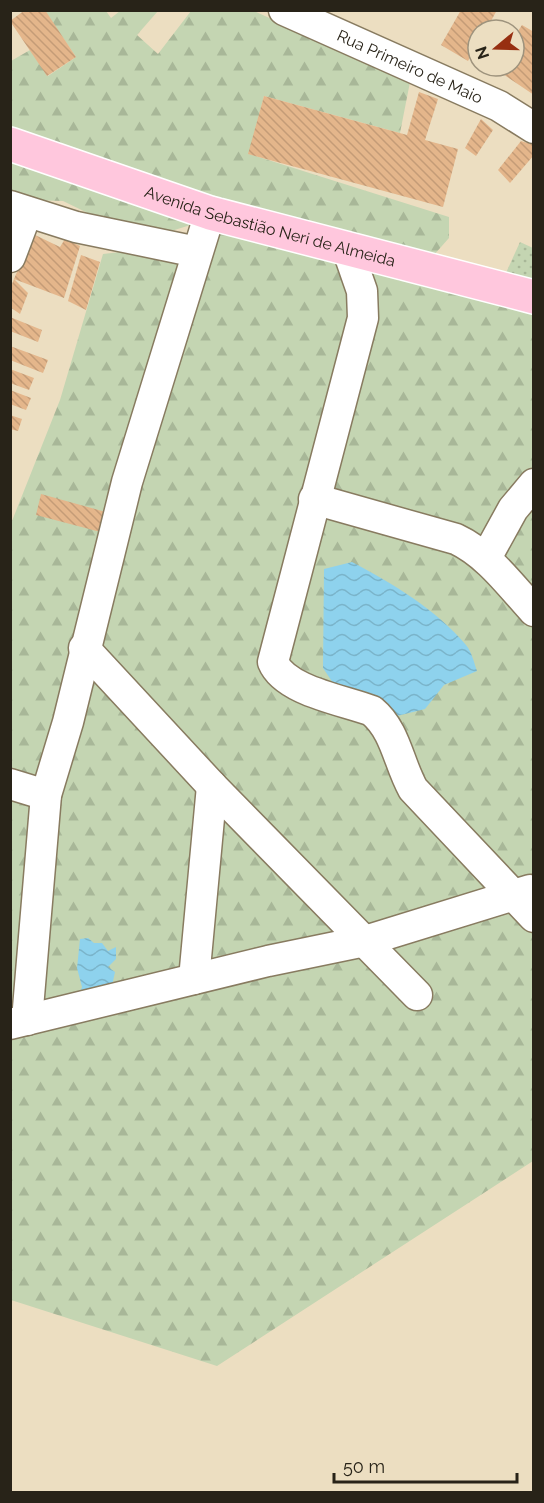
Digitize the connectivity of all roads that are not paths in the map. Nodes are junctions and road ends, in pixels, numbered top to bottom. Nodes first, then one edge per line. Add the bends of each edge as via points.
1 (284, 10) edge
2 (534, 128) edge
3 (10, 144) edge
4 (19, 209) edge
5 (210, 213) junction
6 (347, 248) junction
7 (197, 252) junction
8 (10, 257) edge
9 (534, 297) edge
10 (534, 484) edge
11 (314, 499) junction
12 (486, 558) junction
13 (534, 611) edge
14 (84, 648) junction
15 (10, 784) edge
16 (212, 786) junction
17 (46, 795) junction
18 (527, 901) edge
19 (365, 941) junction
20 (194, 979) junction
21 (417, 995) dead end
22 (19, 1022) edge

1 - 2 street, Rua Primeiro de Maio via 499,106
3 - 5 main road, Avenida Sebastião Neri de Almeida
4 - 7 street via 76,227
4 - 8 street
5 - 6 main road, Avenida Sebastião Neri de Almeida
5 - 7 street
6 - 9 main road, Avenida Sebastião Neri de Almeida
6 - 11 street via 362,291 363,318
7 - 14 street via 127,482
10 - 12 street via 513,509
11 - 12 street via 456,539
11 - 18 street via 276,646 273,662 277,671 302,687 372,711 381,718 389,728 413,789
12 - 13 street
14 - 16 street
14 - 17 street via 68,722
15 - 17 street
16 - 19 street
16 - 20 street
17 - 22 street
18 - 19 street
19 - 20 street
19 - 21 street
20 - 22 street

